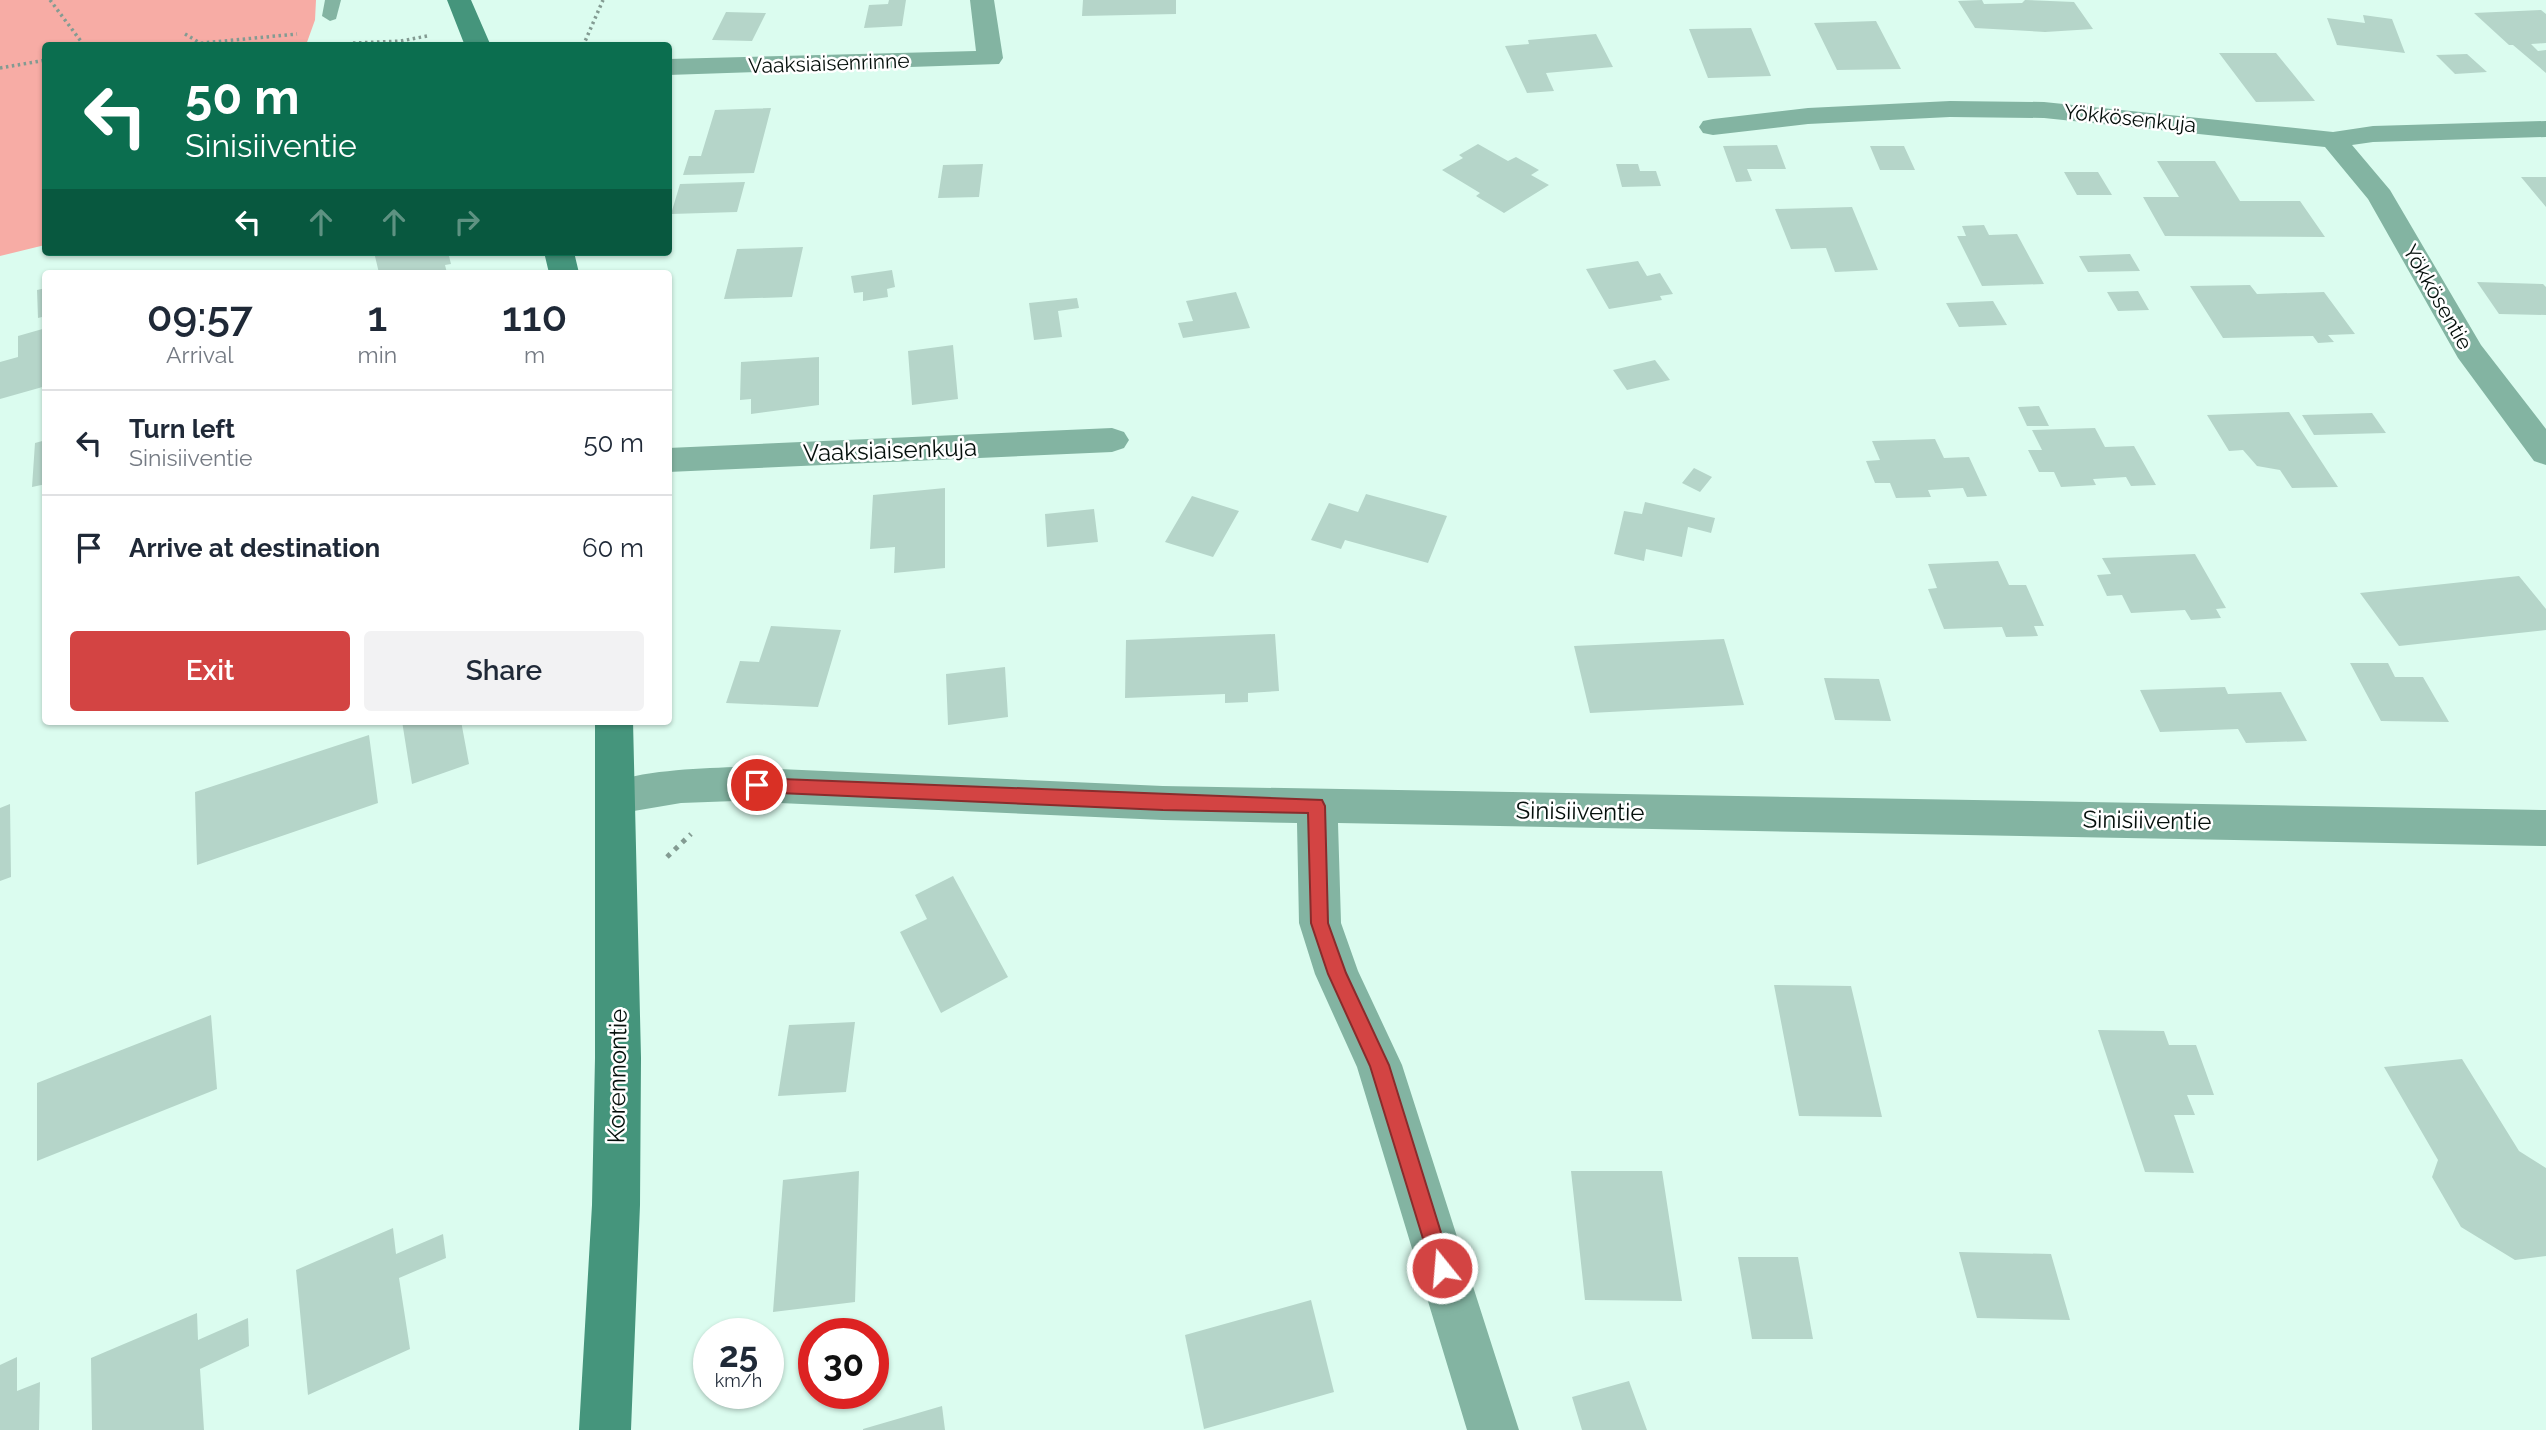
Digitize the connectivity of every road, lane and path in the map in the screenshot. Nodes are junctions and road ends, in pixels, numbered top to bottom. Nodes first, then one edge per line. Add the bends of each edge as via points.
1 (50, 0) edge
2 (461, 0) edge
3 (603, 0) edge
4 (982, 0) edge
5 (185, 34) dead end
6 (302, 34) dead end
7 (473, 36) edge
8 (82, 42) edge
9 (198, 42) edge
10 (221, 42) edge
11 (387, 42) edge
12 (585, 42) edge
13 (42, 61) edge
14 (672, 67) edge
15 (0, 68) edge
16 (1713, 127) dead end
17 (2546, 129) edge
18 (2333, 140) junction
19 (1112, 440) dead end
20 (2546, 453) edge
21 (672, 460) edge
22 (614, 725) edge
23 (616, 796) junction
24 (1317, 806) junction
25 (2546, 828) edge
26 (605, 1430) edge
27 (1493, 1430) edge

1 - 8 path
2 - 7 street
3 - 12 path
4 - 14 street, Vaaksiaisenrinne via 990,58
5 - 9 path
6 - 10 path
7 - 11 path
13 - 15 path
16 - 18 street, Yökkösenkuja via 1950,109 2044,110
17 - 18 street, Yökkösenkuja via 2374,134
18 - 20 street, Yökkösentie via 2380,197 2469,352
19 - 21 street, Vaaksiaisenkuja
22 - 23 street, Korennontie
23 - 24 street, Sinisiiventie via 735,784
23 - 26 street, Korennontie via 616,1205
24 - 25 street, Sinisiiventie
24 - 27 street via 1320,923 1337,974 1379,1065

